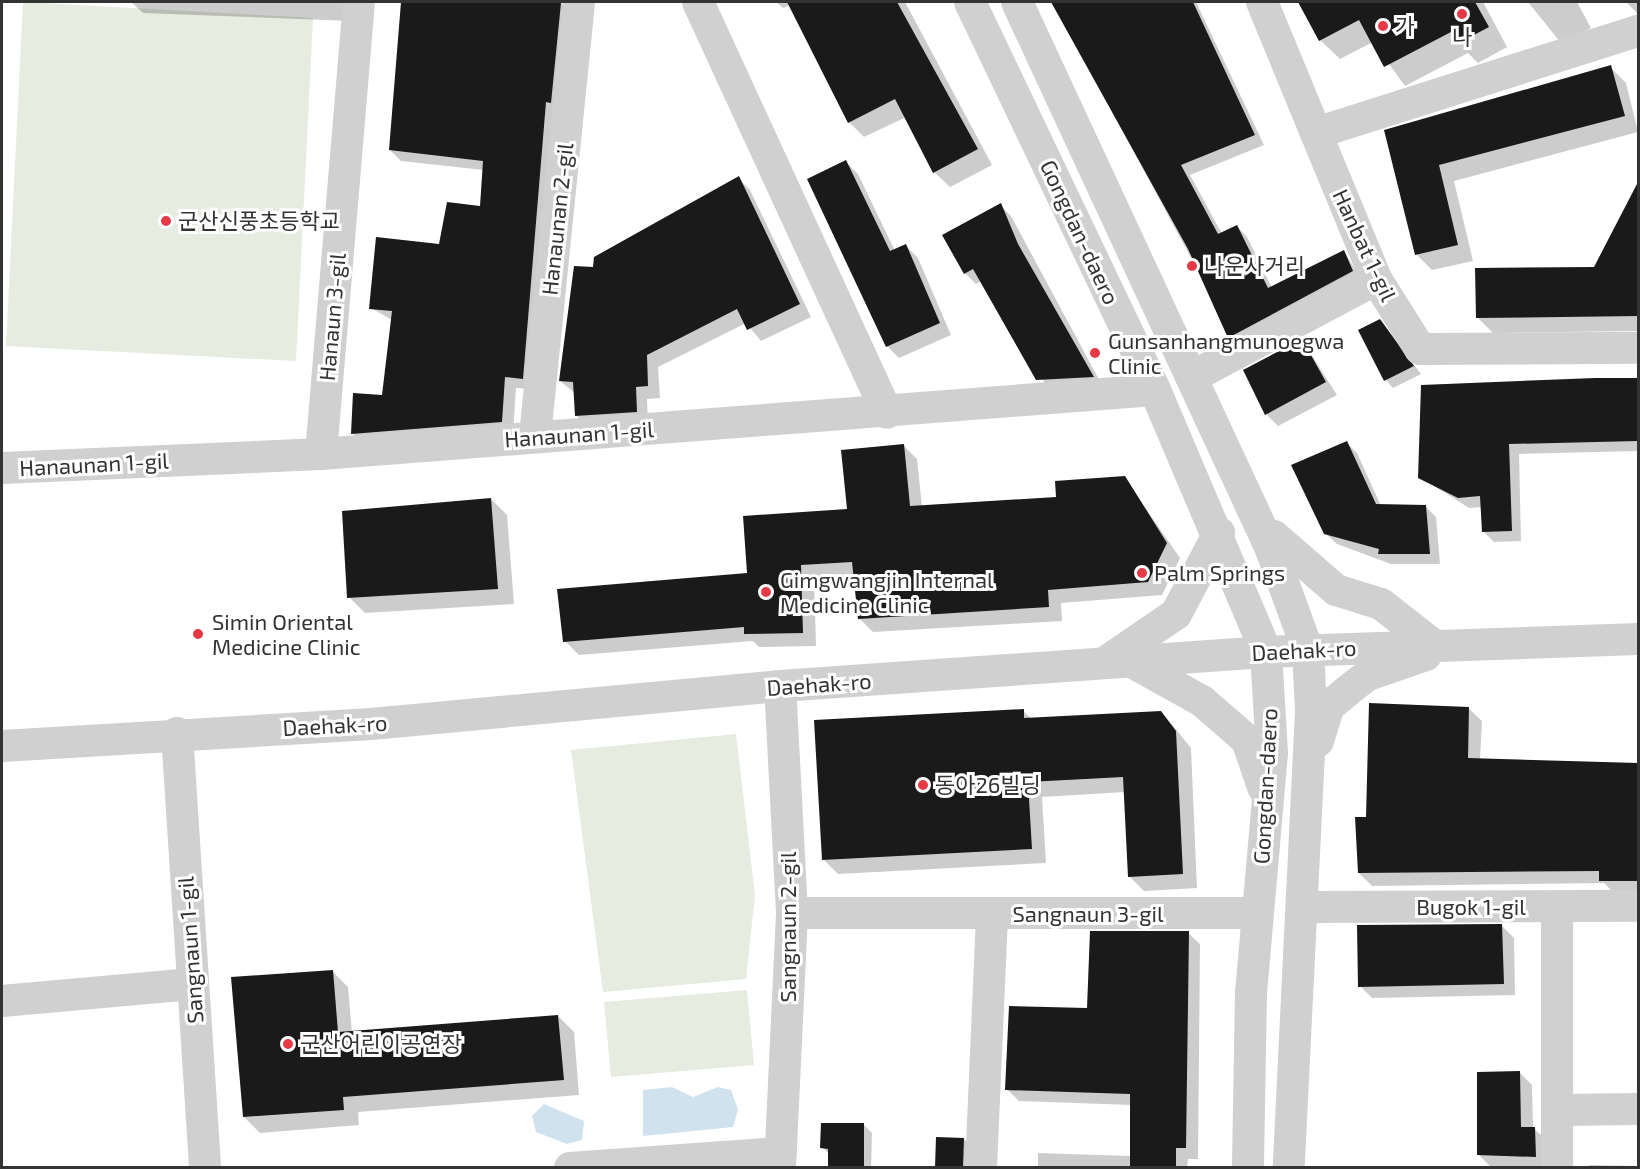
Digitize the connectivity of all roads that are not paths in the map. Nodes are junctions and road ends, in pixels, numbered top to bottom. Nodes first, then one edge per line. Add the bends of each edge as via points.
1 (359, 2) edge
2 (579, 2) edge
3 (698, 2) edge
4 (970, 2) edge
5 (1017, 2) edge
6 (1262, 2) edge
7 (1638, 31) edge
8 (1316, 133) junction
9 (1376, 279) junction
10 (1638, 348) edge
11 (1192, 377) junction
12 (1155, 390) junction
13 (887, 413) junction
14 (535, 436) junction
15 (321, 454) junction
16 (2, 468) edge
17 (1256, 515) junction
18 (1220, 533) junction
19 (1638, 639) edge
20 (1446, 645) junction
21 (1308, 651) junction
22 (1266, 652) junction
23 (1117, 662) junction
24 (780, 686) junction
25 (177, 733) junction
26 (2, 746) edge
27 (1309, 768) junction
28 (1267, 800) junction
29 (1638, 906) edge
30 (1304, 907) junction
31 (1557, 907) junction
32 (792, 913) junction
33 (1256, 913) junction
34 (992, 915) junction
35 (192, 984) junction
36 (2, 1001) edge
37 (1638, 1109) edge
38 (1558, 1110) junction
39 (780, 1160) edge
40 (205, 1167) edge
41 (570, 1167) edge
42 (981, 1167) edge
43 (1248, 1167) edge
44 (1289, 1167) edge
45 (1557, 1167) edge

1 - 15 street, Hanaun 3-gil
2 - 14 street, Hanaunan 2-gil
3 - 13 street
4 - 12 street, Gongdan-daero
5 - 11 street, Gongdan-daero
6 - 8 street, Hanbat 1-gil
7 - 8 street
8 - 9 street, Hanbat 1-gil
9 - 10 street, Hanbat 1-gil via 1420,349
9 - 11 street
11 - 17 street, Gongdan-daero
12 - 13 street, Hanaunan 1-gil
12 - 18 street, Gongdan-daero
13 - 14 street, Hanaunan 1-gil
14 - 15 street, Hanaunan 1-gil
15 - 16 street, Hanaunan 1-gil
17 - 20 street via 1302,566 1336,590 1381,604
17 - 21 street, Gongdan-daero via 1290,593
18 - 22 street, Gongdan-daero
18 - 23 street via 1176,614
19 - 20 street, Daehak-ro
20 - 21 street, Daehak-ro
20 - 27 street via 1368,675 1329,706
21 - 22 street, Daehak-ro
21 - 27 street, Gongdan-daero
22 - 23 street, Daehak-ro
22 - 28 street, Gongdan-daero via 1272,753
23 - 24 street, Daehak-ro
23 - 28 street via 1202,701 1247,740
24 - 25 street, Daehak-ro via 371,724
24 - 32 street, Sangnaun 2-gil
25 - 26 street, Daehak-ro
25 - 35 street, Sangnaun 1-gil
27 - 30 street, Gongdan-daero
28 - 33 street, Gongdan-daero
29 - 31 street, Bugok 1-gil
30 - 31 street, Bugok 1-gil
30 - 44 street, Gongdan-daero
31 - 38 street
32 - 34 street
32 - 39 street, Sangnaun 2-gil
33 - 34 street, Sangnaun 3-gil
33 - 43 street, Gongdan-daero
34 - 42 street, Sangnaun 3-gil
35 - 36 street
35 - 40 street, Sangnaun 1-gil
37 - 38 street
38 - 45 street
39 - 41 street

